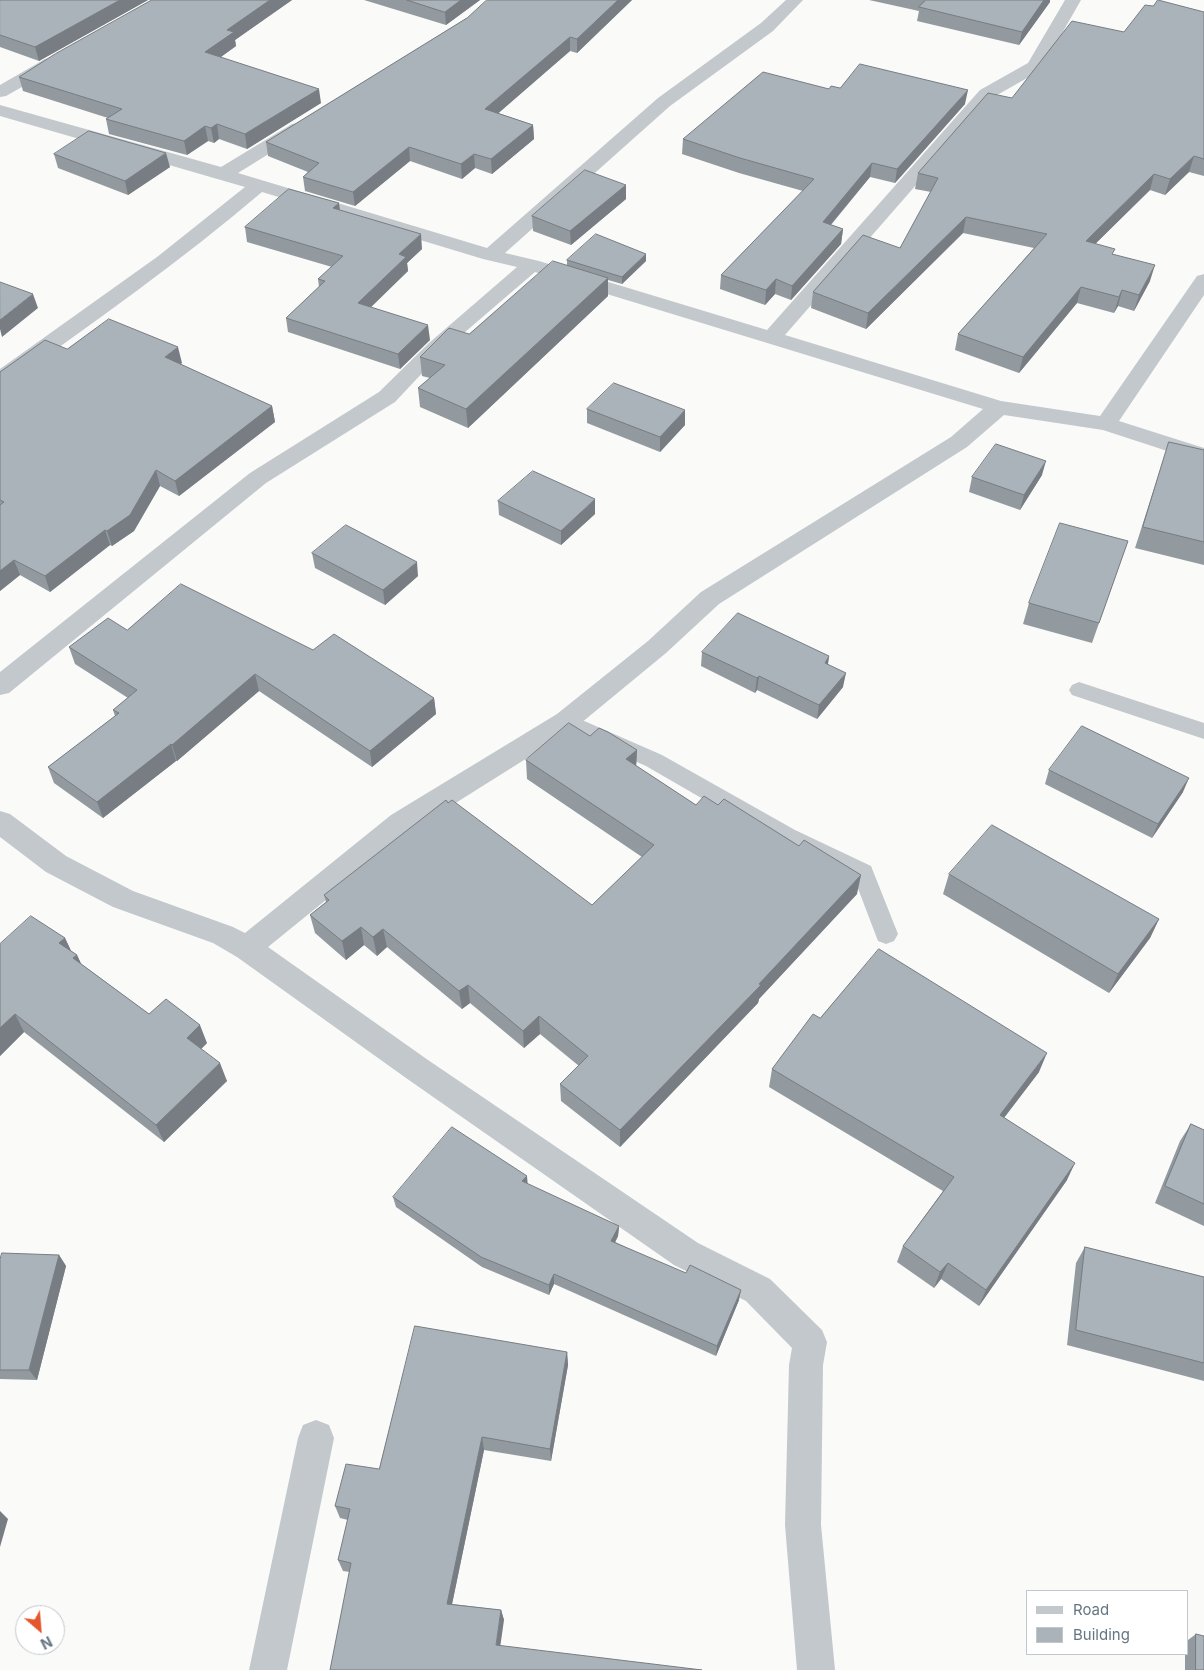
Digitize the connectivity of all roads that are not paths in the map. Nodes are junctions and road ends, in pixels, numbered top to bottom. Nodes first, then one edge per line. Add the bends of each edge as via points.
1 (795, 0) edge
2 (1073, 0) edge
3 (69, 53) edge
4 (0, 92) edge
5 (0, 110) edge
6 (316, 117) edge
7 (223, 174) junction
8 (258, 185) junction
9 (490, 255) junction
10 (532, 265) junction
11 (1204, 280) edge
12 (771, 338) junction
13 (0, 379) edge
14 (999, 407) junction
15 (1106, 424) junction
16 (1204, 456) edge
17 (0, 686) edge
18 (1080, 690) dead end
19 (566, 721) junction
20 (1204, 731) edge
21 (0, 822) edge
22 (886, 934) dead end
23 (247, 948) junction
24 (316, 1438) dead end
25 (268, 1670) edge
26 (816, 1670) edge

1 - 9 street via 767,27 664,102
2 - 12 street via 1035,66 986,94
3 - 4 street
5 - 7 street
6 - 7 street
7 - 8 street
8 - 9 street
8 - 13 street via 214,223 106,305
9 - 10 street
10 - 12 street
10 - 17 street via 436,347 387,397 258,478
11 - 15 street
12 - 14 street
14 - 15 street
14 - 19 street via 959,442 710,598 657,648
15 - 16 street
18 - 20 lane
19 - 22 lane via 665,766 772,828 836,862 863,872
19 - 23 street via 401,823
21 - 23 street via 56,864 123,899 223,935
23 - 26 street via 686,1254 758,1290 810,1342 806,1365 803,1525
24 - 25 street

